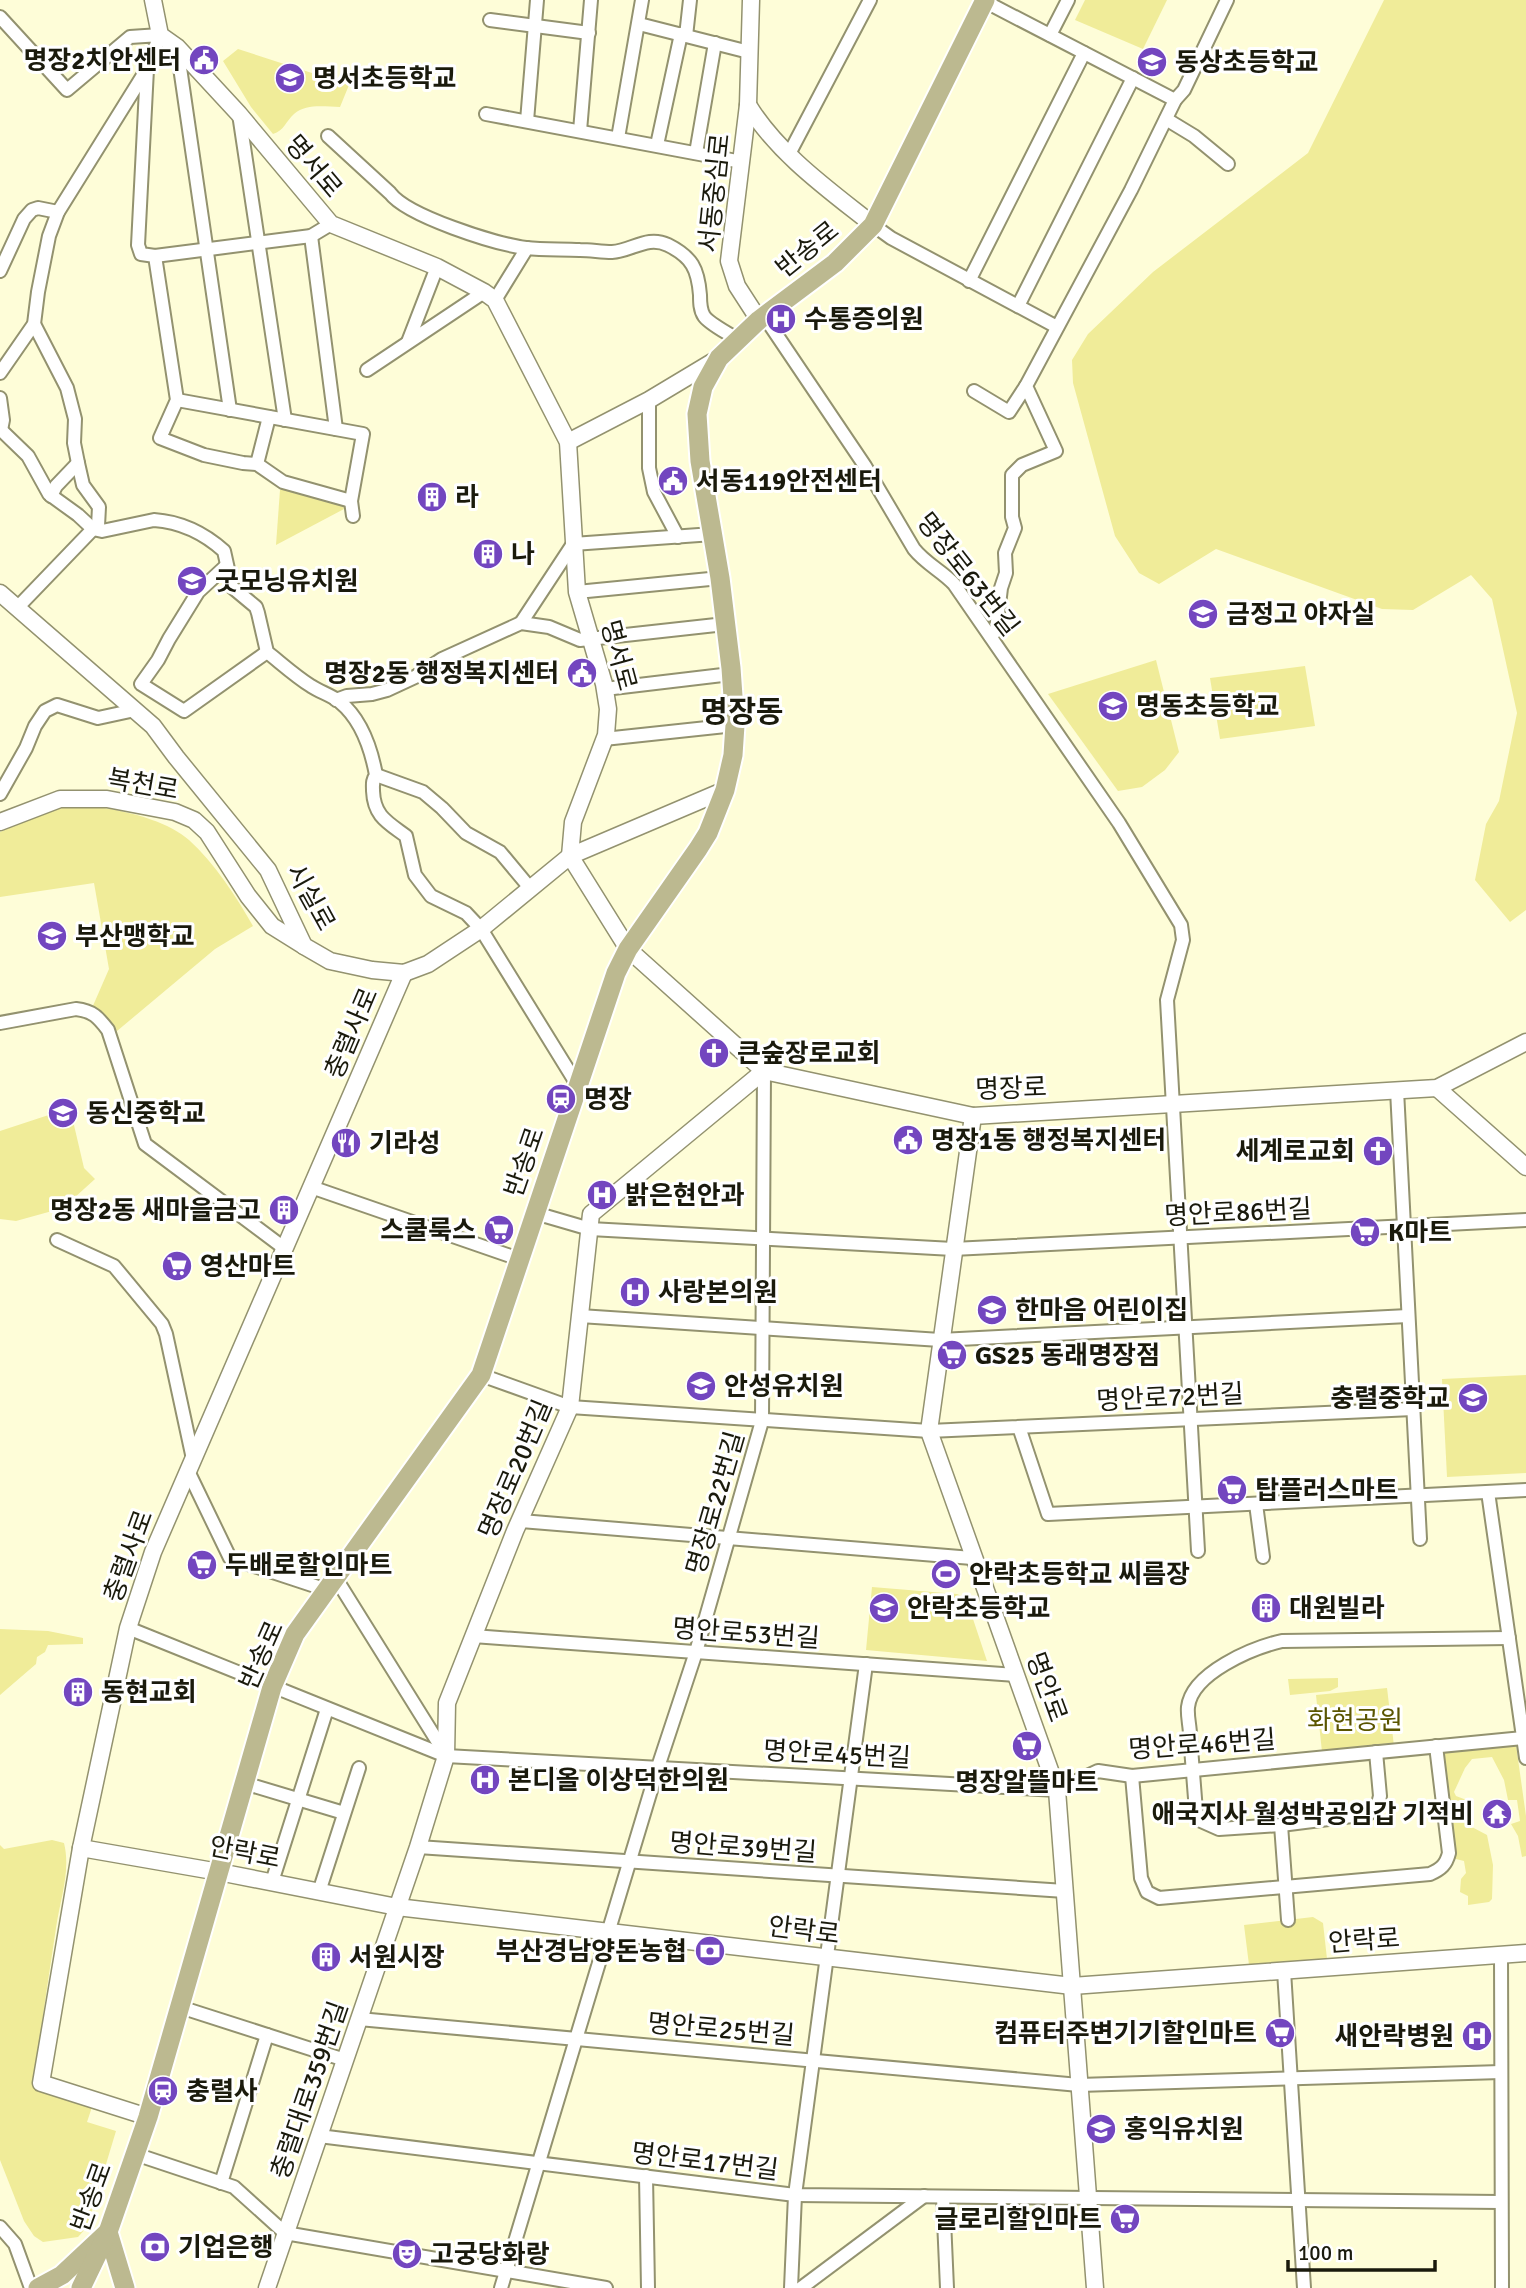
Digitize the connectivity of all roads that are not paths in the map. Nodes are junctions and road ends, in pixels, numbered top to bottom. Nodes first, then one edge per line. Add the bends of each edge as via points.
1 (153, 0) edge
2 (537, 0) edge
3 (591, 0) edge
4 (642, 0) edge
5 (691, 0) edge
6 (751, 0) edge
7 (870, 0) edge
8 (984, 0) edge
9 (1068, 0) edge
10 (1227, 0) edge
11 (0, 17) edge
12 (490, 20) dead end
13 (639, 24) junction
14 (535, 26) junction
15 (589, 33) junction
16 (160, 35) junction
17 (684, 35) junction
18 (1050, 35) junction
19 (715, 43) junction
20 (177, 47) junction
21 (749, 52) junction
22 (1084, 53) junction
23 (147, 69) junction
24 (1133, 78) junction
25 (1175, 100) junction
26 (748, 105) junction
27 (239, 114) junction
28 (486, 114) dead end
29 (1166, 119) junction
30 (527, 121) junction
31 (580, 131) junction
32 (328, 136) dead end
33 (618, 138) junction
34 (657, 145) junction
35 (696, 153) junction
36 (789, 154) junction
37 (742, 162) junction
38 (1228, 164) dead end
39 (58, 212) junction
40 (331, 224) junction
41 (873, 225) junction
42 (311, 236) junction
43 (258, 243) junction
44 (527, 248) junction
45 (207, 249) junction
46 (155, 256) junction
47 (437, 267) junction
48 (0, 271) edge
49 (969, 281) junction
50 (490, 296) junction
51 (1018, 306) junction
52 (762, 317) junction
53 (34, 324) junction
54 (1057, 327) junction
55 (738, 340) junction
56 (408, 343) junction
57 (719, 358) junction
58 (367, 370) dead end
59 (0, 373) edge
60 (1026, 386) junction
61 (974, 391) dead end
62 (0, 398) edge
63 (177, 400) junction
64 (649, 400) junction
65 (230, 410) junction
66 (269, 417) junction
67 (285, 419) junction
68 (336, 429) junction
69 (0, 430) edge
70 (568, 442) junction
71 (78, 463) junction
72 (257, 464) junction
73 (51, 496) junction
74 (351, 501) junction
75 (354, 516) dead end
76 (93, 529) junction
77 (713, 534) junction
78 (678, 537) junction
79 (573, 544) junction
80 (226, 566) junction
81 (720, 578) junction
82 (577, 592) junction
83 (0, 593) edge
84 (17, 608) junction
85 (521, 623) junction
86 (725, 624) junction
87 (990, 637) junction
88 (590, 639) junction
89 (267, 652) junction
90 (732, 674) junction
91 (605, 689) junction
92 (336, 700) junction
93 (135, 710) junction
94 (735, 725) junction
95 (604, 739) junction
96 (376, 775) junction
97 (4, 778) edge
98 (725, 790) junction
99 (0, 794) edge
100 (0, 822) edge
101 (570, 856) junction
102 (530, 888) junction
103 (481, 929) junction
104 (304, 946) junction
105 (628, 949) junction
106 (404, 972) junction
107 (0, 1023) edge
108 (1526, 1042) edge
109 (764, 1071) junction
110 (578, 1086) junction
111 (1437, 1088) junction
112 (1397, 1090) junction
113 (1173, 1104) junction
114 (973, 1116) junction
115 (1526, 1167) edge
116 (311, 1187) junction
117 (534, 1213) junction
118 (1526, 1220) edge
119 (1404, 1226) junction
120 (590, 1229) junction
121 (1180, 1237) junction
122 (764, 1239) junction
123 (57, 1240) dead end
124 (284, 1248) junction
125 (953, 1249) junction
126 (519, 1259) junction
127 (580, 1316) junction
128 (1408, 1316) junction
129 (1185, 1327) junction
130 (763, 1328) junction
131 (940, 1340) junction
132 (481, 1375) junction
133 (570, 1408) junction
134 (1413, 1409) junction
135 (1191, 1419) junction
136 (762, 1421) junction
137 (1019, 1427) junction
138 (929, 1430) junction
139 (190, 1465) junction
140 (1526, 1490) edge
141 (1488, 1492) junction
142 (1418, 1496) junction
143 (1256, 1504) junction
144 (1196, 1507) junction
145 (521, 1521) junction
146 (728, 1538) junction
147 (1420, 1539) dead end
148 (1198, 1551) dead end
149 (1263, 1557) dead end
150 (972, 1558) junction
151 (331, 1584) junction
152 (128, 1628) junction
153 (473, 1636) junction
154 (1509, 1638) junction
155 (696, 1652) junction
156 (866, 1664) junction
157 (1016, 1675) junction
158 (272, 1687) junction
159 (327, 1709) junction
160 (1523, 1738) junction
161 (1436, 1746) junction
162 (1376, 1752) junction
163 (446, 1756) junction
164 (1526, 1758) edge
165 (658, 1766) junction
166 (359, 1768) dead end
167 (1193, 1770) junction
168 (1132, 1776) junction
169 (850, 1778) junction
170 (244, 1783) junction
171 (1057, 1790) junction
172 (298, 1800) junction
173 (344, 1813) junction
174 (1281, 1825) junction
175 (418, 1847) junction
176 (81, 1848) junction
177 (630, 1862) junction
178 (219, 1872) junction
179 (836, 1876) junction
180 (272, 1882) junction
181 (1285, 1885) junction
182 (1065, 1891) junction
183 (319, 1892) junction
184 (397, 1908) junction
185 (1288, 1920) dead end
186 (608, 1932) junction
187 (1526, 1953) edge
188 (1501, 1955) junction
189 (825, 1958) junction
190 (1284, 1971) junction
191 (1072, 1986) junction
192 (180, 2007) junction
193 (359, 2019) junction
194 (267, 2035) junction
195 (577, 2039) junction
196 (345, 2060) junction
197 (812, 2060) junction
198 (1501, 2072) junction
199 (1291, 2078) junction
200 (1079, 2085) junction
201 (148, 2117) junction
202 (319, 2136) junction
203 (135, 2154) junction
204 (539, 2163) junction
205 (646, 2176) junction
206 (221, 2183) junction
207 (795, 2195) junction
208 (924, 2196) junction
209 (943, 2197) junction
210 (1088, 2198) junction
211 (1299, 2200) junction
212 (1502, 2202) junction
213 (0, 2227) edge
214 (108, 2232) junction
215 (285, 2233) junction
216 (506, 2271) junction
217 (31, 2288) edge
218 (38, 2288) edge
219 (81, 2288) edge
220 (125, 2288) edge
221 (267, 2288) edge
222 (501, 2288) edge
223 (606, 2288) edge
224 (648, 2288) edge
225 (791, 2288) edge
226 (801, 2288) edge
227 (947, 2288) edge
228 (1096, 2288) edge
229 (1304, 2288) edge
230 (1502, 2288) edge

1 - 16 main road
2 - 14 street
3 - 15 street
4 - 13 street
5 - 17 street
6 - 21 main road, 서동중심로
7 - 36 street
8 - 18 street
8 - 41 main road, 반송로
9 - 18 street
10 - 25 street
11 - 16 street via 67,90 130,37
12 - 14 street
13 - 17 street
13 - 33 street
14 - 15 street
14 - 30 street
15 - 31 street
16 - 20 main road, 명서로
16 - 23 street
17 - 19 street
17 - 34 street
18 - 22 street
19 - 21 street
19 - 35 street
20 - 27 main road, 명서로
20 - 45 street
21 - 26 main road, 서동중심로
22 - 24 street
22 - 49 street
23 - 39 street
23 - 46 street via 138,245 141,254
24 - 25 street
24 - 51 street
25 - 29 street
26 - 36 main road, 서동중심로
26 - 37 main road, 서동중심로
27 - 40 main road, 명서로
27 - 43 street
28 - 30 street
29 - 38 street
29 - 54 street
30 - 31 street
31 - 33 street
32 - 44 street via 397,202 442,223
33 - 34 street
34 - 35 street
35 - 37 street
36 - 41 main road, 서동중심로
37 - 52 main road, 서동중심로 via 730,265 741,295
39 - 48 street via 38,208 27,214
39 - 53 street via 49,236
40 - 42 street
40 - 47 main road, 명서로
41 - 49 street
41 - 52 main road, 반송로 via 835,263
42 - 43 street
42 - 68 street
43 - 45 street
43 - 67 street
44 - 50 street
44 - 55 street via 617,252 647,241 668,245 696,269 705,318
45 - 46 street
45 - 65 street
46 - 63 street
47 - 50 main road, 명서로
47 - 56 street
49 - 51 street
50 - 56 street
50 - 70 main road, 명서로
51 - 54 street
52 - 55 main road, 반송로
52 - 87 street, 명장로63번길 via 865,466 914,550 954,584
53 - 59 street
53 - 71 street via 67,388
54 - 60 street
55 - 57 main road, 반송로
56 - 58 street
57 - 64 main road
57 - 77 main road, 반송로 via 697,414
60 - 61 street via 1009,412
60 - 87 street via 1056,451 1022,465 1012,475 1015,528 1005,553 996,630
62 - 69 street via 4,420
63 - 65 street
63 - 72 street via 160,438 204,455
64 - 70 main road
64 - 78 street via 649,468 654,492
65 - 66 street
66 - 67 street
66 - 72 street
67 - 68 street
68 - 74 street via 363,434
69 - 73 street via 28,456
70 - 79 main road, 명서로
71 - 73 street
71 - 76 street via 83,485 99,507 99,526
72 - 74 street via 283,482
73 - 76 street
74 - 75 street
76 - 80 street via 154,520 174,523 195,529 220,547
76 - 84 street
77 - 78 street
77 - 81 main road, 반송로
78 - 79 street
79 - 82 main road, 명서로
79 - 85 street
80 - 89 street via 232,587 256,607
80 - 89 street via 198,592 141,684 184,711
81 - 82 street
81 - 86 main road, 반송로
82 - 88 main road, 명서로
83 - 84 main road, 시실로
84 - 93 main road, 시실로
85 - 88 street
85 - 92 street via 387,690
86 - 88 street
86 - 90 main road, 반송로
87 - 113 street, 명장로63번길 via 1119,823 1181,925 1182,940 1167,1000
88 - 91 main road, 명서로
89 - 92 street
90 - 91 street
90 - 94 main road, 반송로
91 - 95 main road, 명서로
92 - 96 street via 366,737
93 - 97 street via 98,718 57,705 45,711
93 - 104 main road, 시실로 via 153,726 268,870
94 - 95 street
94 - 98 main road, 반송로
95 - 101 main road, 명서로 via 573,822
96 - 102 street via 423,792 466,832 500,852
96 - 103 street via 372,781 374,807 406,836 415,875 431,896 466,913
97 - 99 street
98 - 101 main road, 시실로
98 - 105 main road, 반송로 via 708,833
100 - 104 main road, 복천로 via 60,799 107,799 175,812 207,832 272,926
101 - 102 main road, 시실로
101 - 105 main road, 명장로
102 - 103 main road, 시실로
103 - 106 main road, 시실로 via 428,964
103 - 110 street
104 - 106 main road, 시실로 via 330,961
105 - 109 main road, 명장로
105 - 110 main road, 반송로
106 - 116 main road, 충렬사로
107 - 124 street via 76,1009 98,1016 108,1030 145,1144
108 - 111 main road
109 - 114 main road, 명장로
109 - 120 main road, 명장로20번길 via 591,1214
109 - 122 street, 명장로22번길
110 - 117 main road, 반송로
111 - 112 main road, 명장로
111 - 115 main road
112 - 113 main road, 명장로
112 - 119 street
113 - 114 main road, 명장로
113 - 121 street, 명장로63번길
114 - 125 main road, 명안로
116 - 124 main road, 충렬사로
116 - 126 street
117 - 120 street, 명안로86번길
117 - 126 main road, 반송로
118 - 119 street, 명안로86번길
119 - 121 street, 명안로86번길
119 - 128 street
120 - 122 street, 명안로86번길
120 - 127 main road, 명장로20번길
121 - 125 street, 명안로86번길
121 - 129 street, 명장로63번길
122 - 125 street, 명안로86번길
122 - 130 street, 명장로22번길
123 - 139 street via 114,1266 162,1324
124 - 139 main road, 충렬사로
125 - 131 main road, 명안로
126 - 132 main road, 반송로
127 - 130 street
127 - 133 main road, 명장로20번길
128 - 129 street
128 - 134 street
129 - 131 street
129 - 135 street, 명장로63번길
130 - 131 street
130 - 136 street, 명장로22번길
131 - 138 main road, 명안로
132 - 133 street, 명안로72번길
132 - 151 main road, 반송로
133 - 136 street, 명안로72번길
133 - 145 main road, 명장로20번길
134 - 135 street, 명안로72번길
134 - 142 street
135 - 137 street, 명안로72번길
135 - 144 street, 명장로63번길
136 - 138 street, 명안로72번길
136 - 146 street, 명장로22번길
137 - 138 street, 명안로72번길
137 - 144 street via 1048,1514
138 - 150 main road, 명안로
139 - 151 street via 230,1559
139 - 152 main road, 충렬사로 via 153,1552
140 - 141 street
141 - 142 street
141 - 154 street
142 - 143 street
142 - 147 street
143 - 144 street
143 - 149 street
144 - 148 street, 명장로63번길
145 - 146 street
145 - 153 main road, 명장로20번길
146 - 150 street
146 - 155 street, 명장로22번길
150 - 157 main road, 명안로
151 - 158 main road, 반송로 via 295,1634
151 - 163 street
152 - 158 street, 명안로45번길
152 - 176 main road, 충렬사로
153 - 155 street, 명안로53번길
153 - 163 main road, 명장로20번길 via 447,1703
154 - 160 street
154 - 167 street via 1267,1645 1239,1657 1194,1689 1188,1707
155 - 156 street, 명안로53번길
155 - 165 street, 명장로22번길
156 - 157 street, 명안로53번길
156 - 169 street
157 - 171 main road, 명안로
158 - 159 street, 명안로45번길
158 - 170 main road, 반송로
159 - 163 street, 명안로45번길
159 - 172 street
160 - 161 street, 명안로46번길
160 - 164 street
161 - 162 street, 명안로46번길
161 - 181 street via 1449,1853 1440,1870
162 - 167 street, 명안로46번길
162 - 174 street via 1377,1808 1360,1816
163 - 165 street, 명안로45번길
163 - 175 main road, 명장로20번길
165 - 169 street, 명안로45번길
165 - 177 street, 명장로22번길
166 - 173 street
167 - 168 street, 명안로46번길
167 - 174 street via 1196,1811 1208,1826
168 - 171 street, 명안로46번길 via 1098,1771
168 - 181 street via 1140,1878 1147,1892 1166,1898
169 - 171 street, 명안로45번길
169 - 179 street
170 - 172 street
170 - 178 main road, 반송로
171 - 182 main road, 명안로
172 - 173 street
172 - 180 street
173 - 183 street
174 - 181 street
175 - 177 street, 명안로39번길
175 - 184 main road, 명장로20번길
176 - 178 main road, 안락로
176 - 201 main road, 충렬사로 via 40,2084
177 - 179 street, 명안로39번길
177 - 186 street, 명장로22번길
178 - 180 main road, 안락로
178 - 192 main road, 반송로
179 - 182 street, 명안로39번길
179 - 189 street
180 - 183 main road, 안락로
181 - 185 street
182 - 191 main road, 명안로
183 - 184 main road, 안락로
184 - 186 main road, 안락로
184 - 193 main road, 충렬대로359번길
186 - 189 main road, 안락로
186 - 195 street, 명장로22번길
187 - 188 main road, 안락로
188 - 190 main road, 안락로
188 - 198 street
189 - 191 main road, 안락로
189 - 197 street
190 - 191 main road, 안락로
190 - 199 street
191 - 200 main road, 명안로
192 - 194 street
192 - 201 main road, 반송로
193 - 195 street, 명안로25번길
193 - 196 main road, 충렬대로359번길
194 - 196 street
194 - 206 street
195 - 197 street, 명안로25번길
195 - 204 street, 명장로22번길
196 - 202 main road, 충렬대로359번길
197 - 200 street, 명안로25번길
197 - 207 street
198 - 199 street, 명안로25번길
198 - 212 street
199 - 200 street, 명안로25번길
199 - 211 street
200 - 210 main road, 명안로
201 - 203 main road, 반송로
202 - 204 street, 명안로17번길
202 - 215 main road, 충렬대로359번길
203 - 206 street
203 - 214 main road, 반송로
204 - 205 street, 명안로17번길
204 - 216 street, 명장로22번길
205 - 207 street, 명안로17번길
205 - 224 street
206 - 215 street via 234,2187
207 - 208 street, 명안로17번길
207 - 225 street
208 - 209 street, 명안로17번길
208 - 226 street
209 - 210 street, 명안로17번길
209 - 227 street
210 - 211 street, 명안로17번길
210 - 228 main road, 명안로
211 - 212 street, 명안로17번길
211 - 229 street
212 - 230 street
213 - 217 street via 15,2244
214 - 218 main road via 62,2275
214 - 219 main road, 반송로
214 - 220 main road
215 - 216 street
215 - 221 main road, 충렬대로359번길
216 - 222 street, 명장로22번길
216 - 223 street

